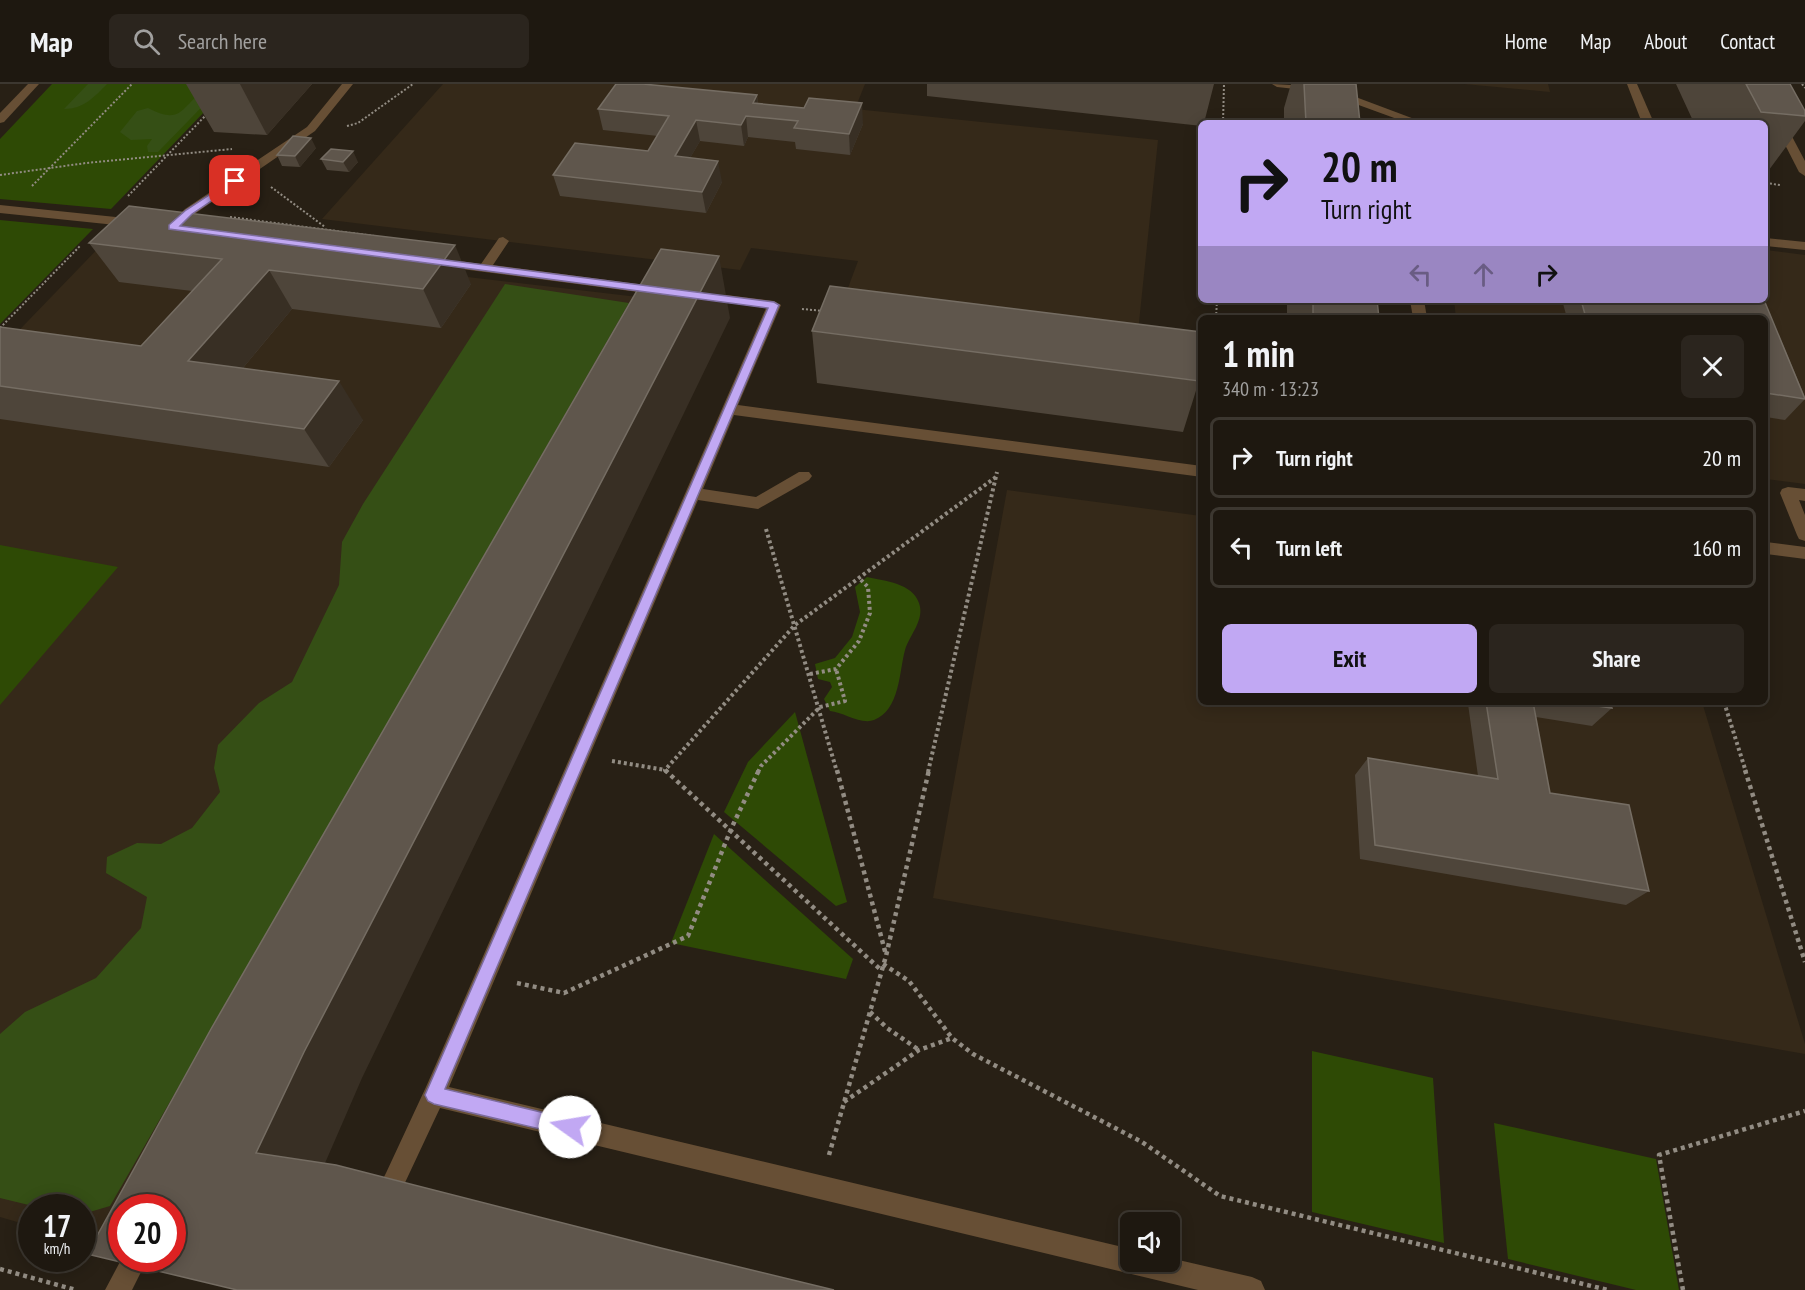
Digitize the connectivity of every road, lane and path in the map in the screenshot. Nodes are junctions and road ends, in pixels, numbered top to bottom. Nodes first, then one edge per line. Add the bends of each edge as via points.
1 (34, 84) edge
2 (132, 84) edge
3 (348, 84) edge
4 (1224, 84) edge
5 (1277, 84) edge
6 (1632, 84) edge
7 (1759, 84) edge
8 (1802, 84) edge
9 (1805, 88) edge
10 (1392, 118) edge
11 (0, 120) edge
12 (1223, 120) edge
13 (1647, 120) edge
14 (237, 149) dead end
15 (53, 164) junction
16 (250, 170) junction
17 (1805, 172) edge
18 (0, 175) edge
19 (4, 210) edge
20 (189, 212) junction
21 (173, 227) junction
22 (327, 229) junction
23 (196, 230) edge
24 (383, 237) edge
25 (503, 241) dead end
26 (1768, 242) edge
27 (1805, 246) edge
28 (427, 260) edge
29 (484, 268) junction
30 (674, 292) junction
31 (774, 305) junction
32 (651, 312) edge
33 (833, 312) edge
34 (729, 409) junction
35 (1003, 445) junction
36 (1198, 471) edge
37 (804, 476) dead end
38 (996, 477) junction
39 (693, 493) junction
40 (1805, 495) edge
41 (758, 502) junction
42 (1805, 535) edge
43 (1768, 548) edge
44 (1805, 553) edge
45 (859, 578) junction
46 (795, 625) junction
47 (836, 669) junction
48 (810, 674) junction
49 (1725, 705) edge
50 (820, 708) junction
51 (580, 755) junction
52 (664, 770) junction
53 (731, 829) junction
54 (886, 956) junction
55 (1805, 962) edge
56 (883, 964) junction
57 (882, 971) junction
58 (484, 976) junction
59 (870, 1012) junction
60 (952, 1038) junction
61 (919, 1050) junction
62 (434, 1095) junction
63 (843, 1103) junction
64 (1805, 1111) edge
65 (394, 1181) edge
66 (819, 1187) junction
67 (1120, 1258) edge
68 (0, 1269) edge
69 (128, 1272) edge
70 (1178, 1272) edge
71 (76, 1290) edge
72 (118, 1290) edge
73 (1252, 1290) edge
74 (1608, 1290) edge
75 (1683, 1290) edge

1 - 11 street
2 - 15 path
3 - 16 street via 311,129
4 - 12 path
5 - 10 street via 1325,88
6 - 13 street
7 - 17 street
8 - 9 path
14 - 15 path
15 - 18 path
15 - 19 path
16 - 20 street
16 - 22 path
19 - 21 street
20 - 21 street
20 - 22 path
21 - 23 street
22 - 24 path
25 - 29 street
26 - 27 street
28 - 29 street
29 - 30 street
30 - 31 street
30 - 32 street
31 - 33 path
31 - 34 street
34 - 35 street
34 - 39 street
35 - 36 street
35 - 38 path
37 - 41 street
38 - 45 path
38 - 54 path
39 - 41 street
39 - 51 street
40 - 42 street via 1788,493
41 - 46 path
43 - 44 street
45 - 46 path
45 - 47 path via 868,587 870,613 860,641
46 - 48 path
46 - 52 path
47 - 48 path
47 - 50 path via 845,701
48 - 50 path
49 - 55 path
50 - 53 path via 761,766
50 - 54 path
51 - 52 path
51 - 58 street
52 - 53 path
53 - 57 path
53 - 58 path via 688,936 564,993
54 - 56 path
56 - 57 path
56 - 60 path via 909,981
57 - 59 path
58 - 62 street
59 - 61 path
59 - 63 path
60 - 61 path
60 - 74 path via 973,1054 1143,1142 1220,1197
61 - 63 path
62 - 65 street
62 - 66 street
63 - 66 path
64 - 75 path via 1659,1155
66 - 67 street
68 - 71 path
69 - 72 street
70 - 73 street

